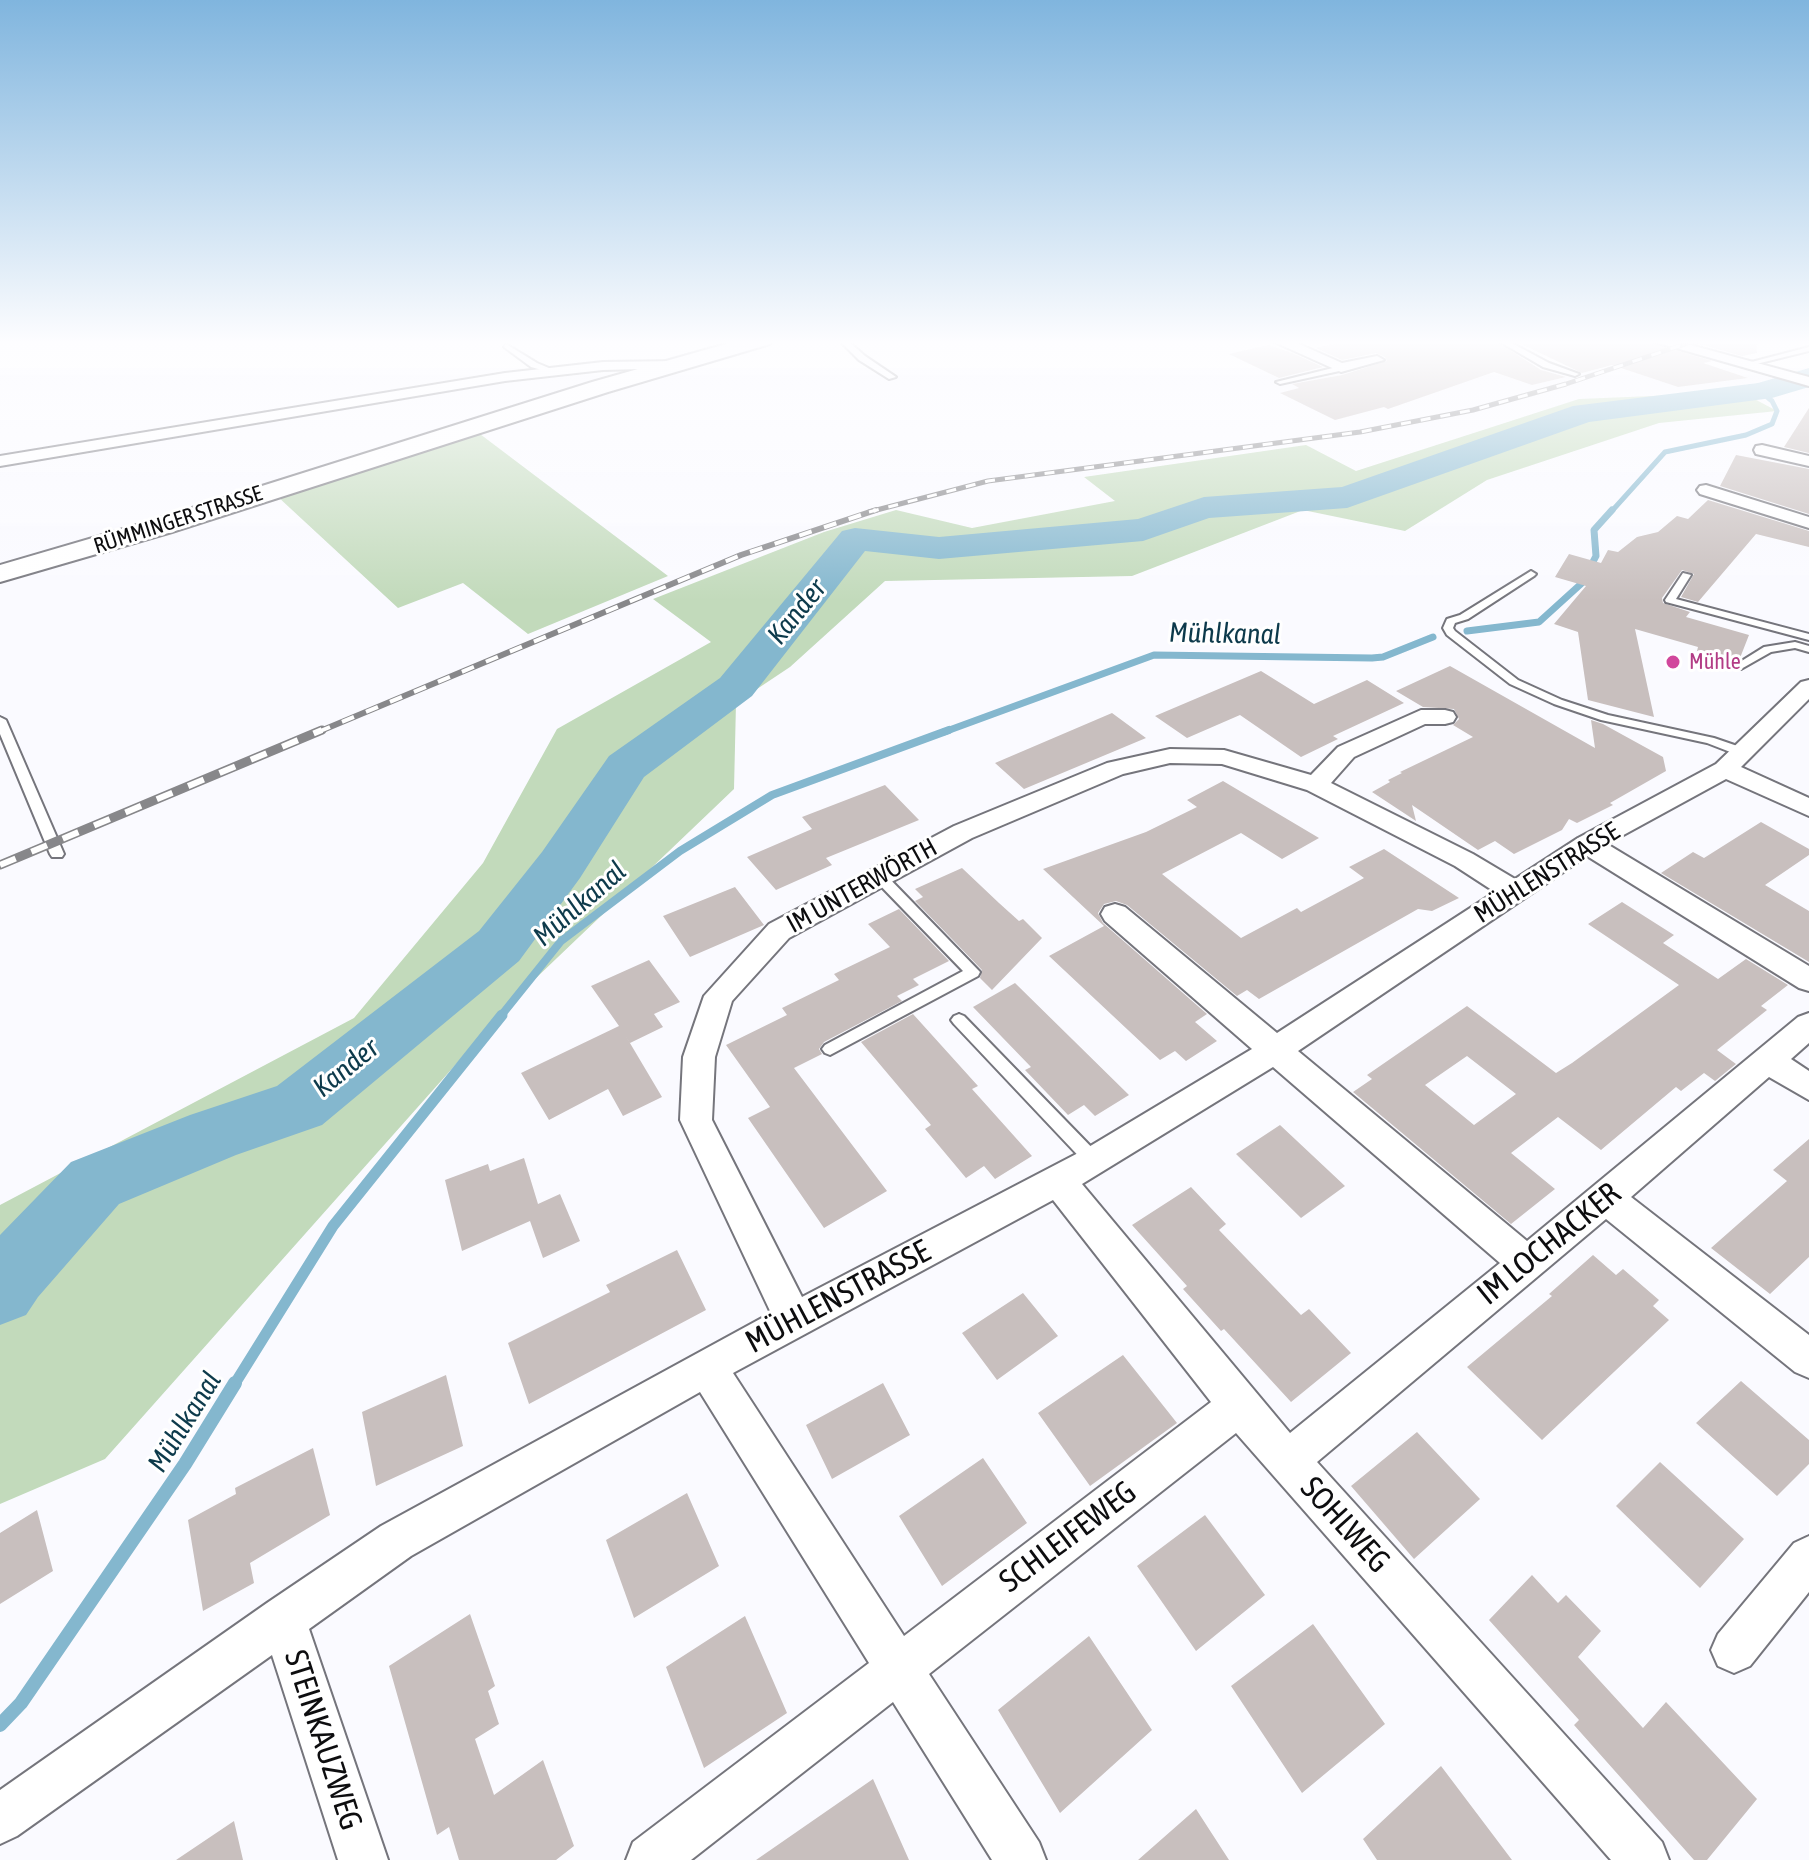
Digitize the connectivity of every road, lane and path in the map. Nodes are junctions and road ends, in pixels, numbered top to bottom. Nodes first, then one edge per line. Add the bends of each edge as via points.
1 (210, 427) edge
2 (475, 427) edge
3 (1762, 450) dead end
4 (0, 461) edge
5 (1809, 461) edge
6 (1706, 490) dead end
7 (1809, 523) edge
8 (0, 574) edge
9 (1531, 574) dead end
10 (1686, 575) dead end
11 (1809, 637) edge
12 (1809, 649) edge
13 (1737, 667) dead end
14 (1809, 687) edge
15 (1445, 717) dead end
16 (0, 720) edge
17 (1734, 760) junction
18 (1316, 785) junction
19 (1807, 806) edge
20 (1587, 844) junction
21 (57, 854) dead end
22 (878, 875) junction
23 (1514, 891) junction
24 (1115, 914) dead end
25 (1809, 980) edge
26 (959, 1020) dead end
27 (1809, 1025) edge
28 (830, 1049) dead end
29 (1277, 1049) junction
30 (1768, 1060) junction
31 (1809, 1087) edge
32 (1094, 1161) junction
33 (1058, 1180) junction
34 (1606, 1198) junction
35 (1525, 1262) junction
36 (794, 1320) junction
37 (1809, 1359) edge
38 (706, 1367) junction
39 (1239, 1406) junction
40 (1287, 1461) junction
41 (1809, 1558) edge
42 (283, 1619) junction
43 (1734, 1650) dead end
44 (898, 1667) junction
45 (2, 1808) edge
46 (363, 1860) edge
47 (651, 1860) edge
48 (1021, 1860) edge
49 (1644, 1860) edge

1 - 4 street, RÜMMINGER STRASSE
2 - 8 main road, RÜMMINGER STRASSE
3 - 5 street
6 - 7 street
9 - 17 lane via 1451,621 1451,633 1514,682 1558,702 1605,718 1710,740
10 - 11 lane via 1670,600
12 - 13 lane via 1768,649
14 - 17 street, MÜHLENSTRASSE
15 - 18 street via 1421,717 1346,752
16 - 21 lane
17 - 19 street
17 - 20 street, MÜHLENSTRASSE
18 - 22 street, IM UNTERWÖRTH via 1224,757 1170,756 1116,768 963,832
18 - 23 street, IM UNTERWÖRTH
20 - 23 street, MÜHLENSTRASSE
20 - 25 street
22 - 28 lane via 973,972
22 - 36 street, IM UNTERWÖRTH via 779,931 719,996 699,1057 696,1120
23 - 29 street, MÜHLENSTRASSE
24 - 29 street
26 - 32 lane
27 - 30 street, IM LOCHACKER
29 - 32 street, MÜHLENSTRASSE
29 - 35 street
30 - 31 street
30 - 34 street, IM LOCHACKER
32 - 33 street, MÜHLENSTRASSE
33 - 36 street, MÜHLENSTRASSE
33 - 39 street, SOHLWEG
34 - 35 street, IM LOCHACKER
34 - 37 street
35 - 40 street, IM LOCHACKER
36 - 38 street, MÜHLENSTRASSE
38 - 42 street, MÜHLENSTRASSE via 396,1541
38 - 44 street
39 - 40 street, SOHLWEG
39 - 44 street, SCHLEIFEWEG
40 - 49 street, SOHLWEG
41 - 43 street
42 - 45 street, MÜHLENSTRASSE
42 - 46 street, STEINKAUZWEG
44 - 47 street, SCHLEIFEWEG
44 - 48 street

